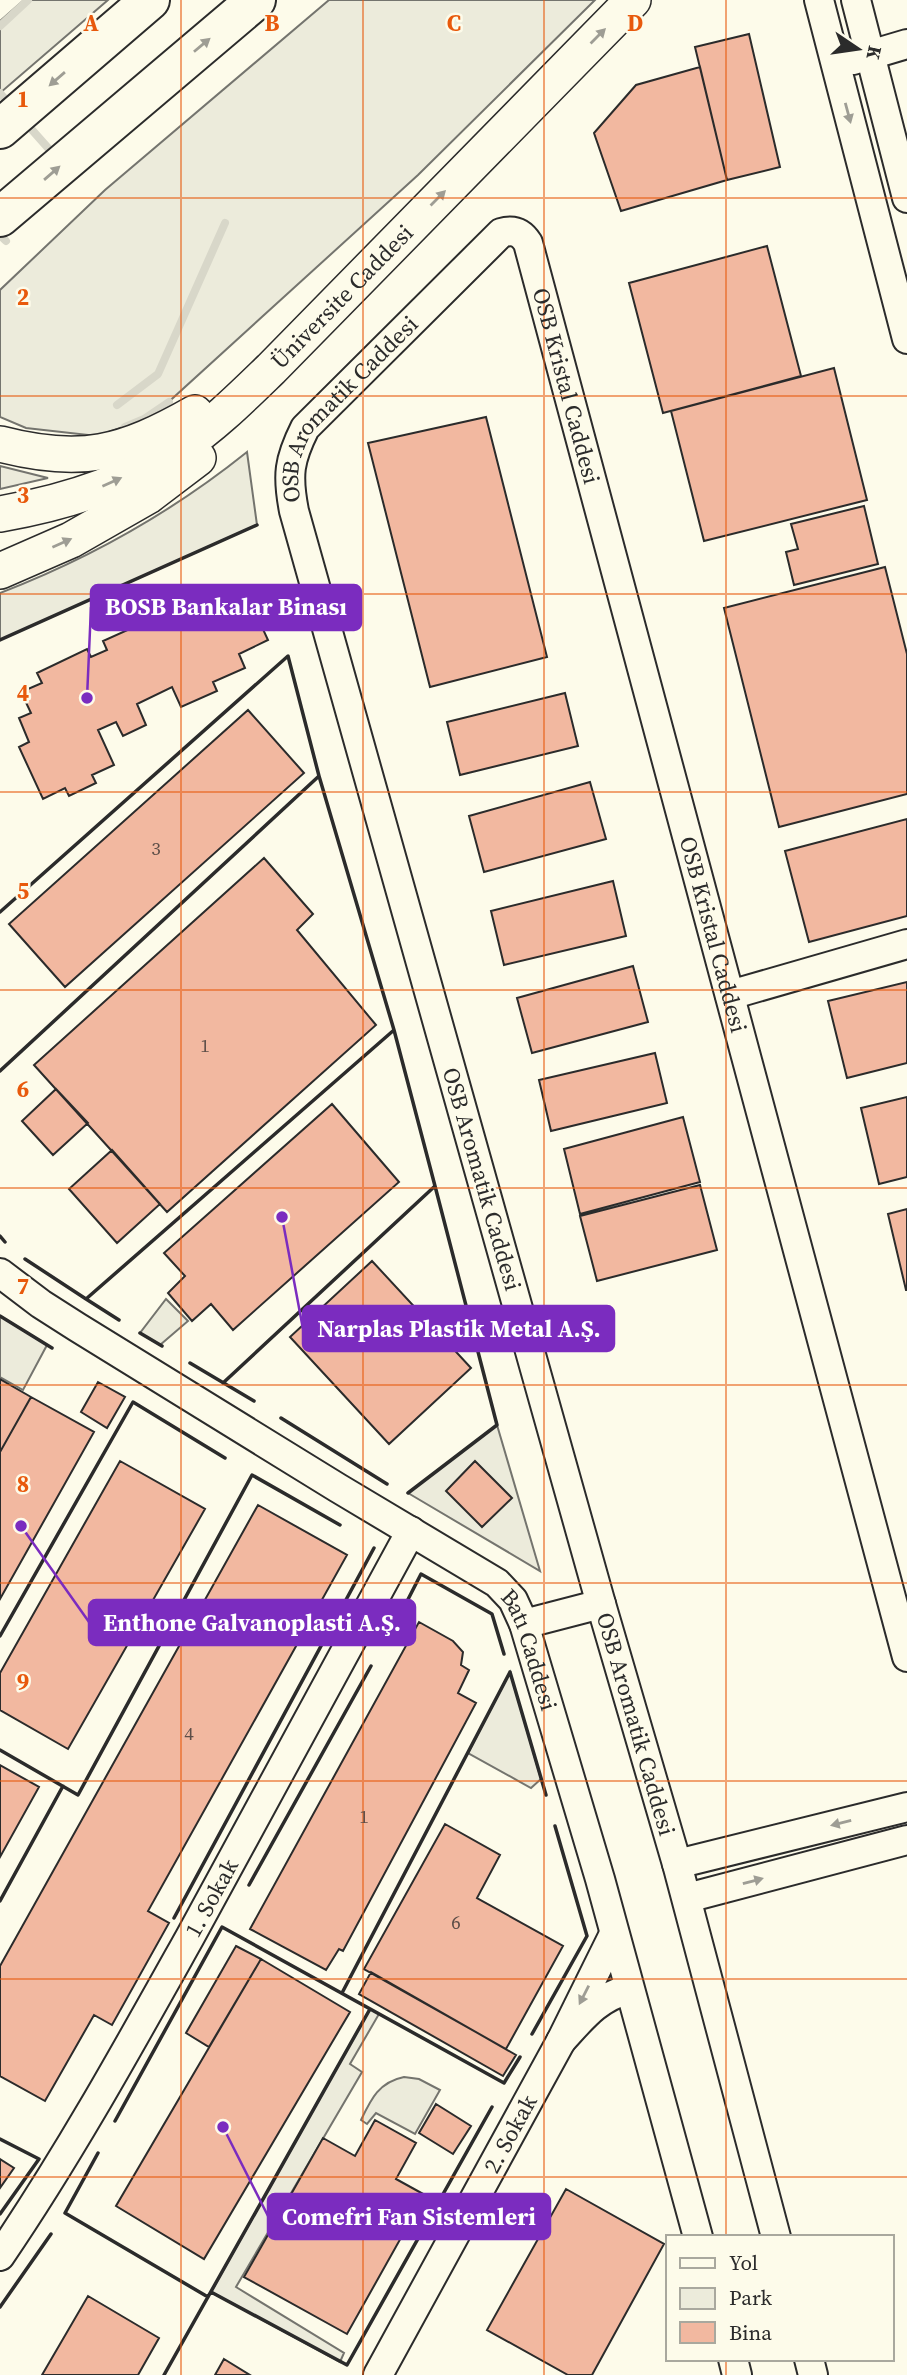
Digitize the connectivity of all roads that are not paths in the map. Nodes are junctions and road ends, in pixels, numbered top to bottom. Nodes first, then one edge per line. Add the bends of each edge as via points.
1 (150, 0) edge
2 (256, 0) edge
3 (633, 0) edge
4 (819, 0) edge
5 (856, 0) edge
6 (907, 44) edge
7 (871, 55) junction
8 (836, 65) junction
9 (0, 129) edge
10 (907, 198) edge
11 (0, 217) edge
12 (501, 233) joint
13 (907, 339) edge
14 (271, 369) junction
15 (0, 444) edge
16 (0, 514) edge
17 (0, 571) edge
18 (907, 944) edge
19 (730, 995) junction
20 (0, 1273) edge
21 (0, 1288) edge
22 (41, 1304) junction
23 (411, 1531) junction
24 (601, 1604) junction
25 (524, 1623) junction
26 (907, 1657) edge
27 (907, 1807) edge
28 (907, 1840) edge
29 (677, 1864) junction
30 (687, 1898) junction
31 (614, 1934) junction
32 (629, 1989) junction
33 (561, 2041) junction
34 (697, 2235) edge
35 (775, 2235) edge
36 (0, 2256) edge
37 (378, 2375) edge

1 -> 9 highway
11 -> 2 highway
14 -> 3 main road, Üniversite Caddesi
4 - 8 street
5 - 7 street
6 - 7 street
7 - 8 street
7 - 10 street
8 -> 13 street
12 - 19 street, OSB Kristal Caddesi via 522,234 528,243
12 - 24 street, OSB Aromatik Caddesi via 305,428 293,453 289,485
14 - 15 main road via 131,445 96,454 58,455
16 -> 14 main road, Üniversite Caddesi via 76,497 141,470 212,424
17 -> 14 main road via 72,540 148,496 204,453
18 - 19 street
19 - 26 street, OSB Kristal Caddesi
20 - 22 street, Batı Caddesi
21 - 22 street, Batı Caddesi
22 - 23 street, Batı Caddesi
23 - 25 street, Batı Caddesi via 497,1583 513,1600
23 - 36 street, 1. Sokak via 130,2046 78,2137
24 - 25 street
24 - 29 street, OSB Aromatik Caddesi
25 - 31 street, Batı Caddesi
27 -> 29 street
30 -> 28 street
29 - 30 street, OSB Aromatik Caddesi
30 - 35 street, OSB Aromatik Caddesi
31 - 32 street, Batı Caddesi
31 -> 33 street, 2. Sokak
32 - 33 street, 2. Sokak via 600,2001
32 - 34 street, Batı Caddesi
33 - 37 street, 2. Sokak

